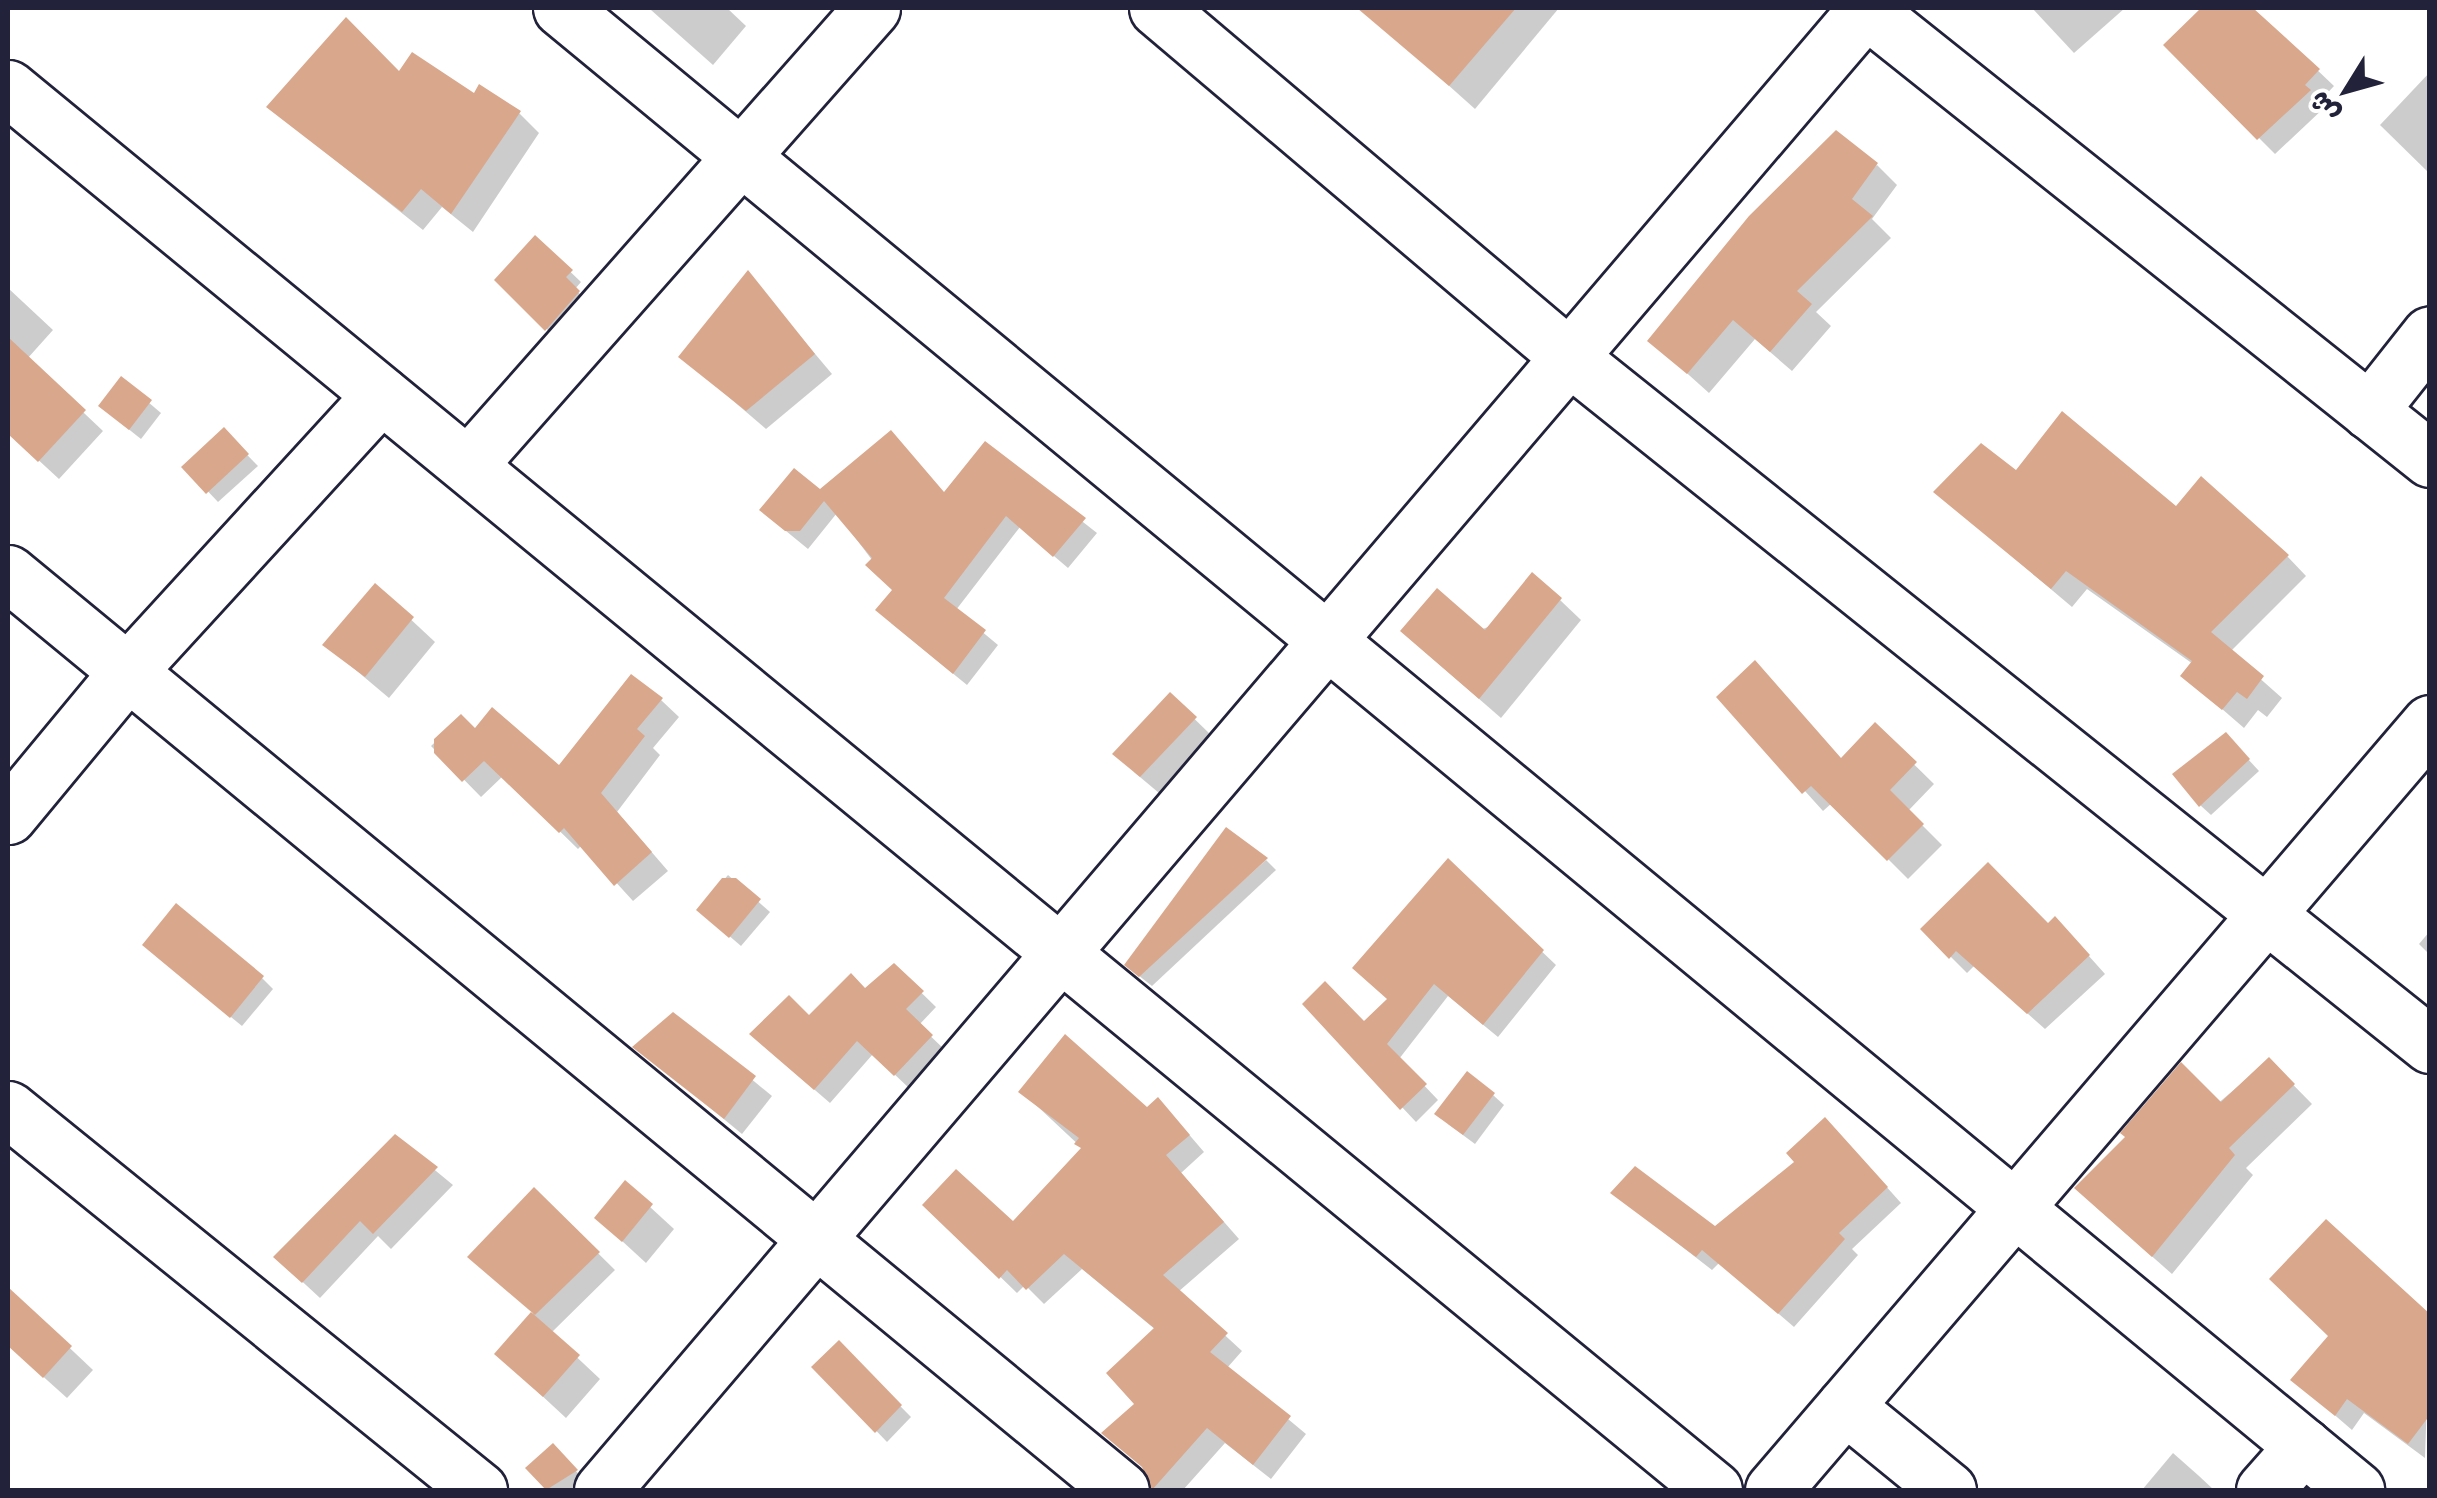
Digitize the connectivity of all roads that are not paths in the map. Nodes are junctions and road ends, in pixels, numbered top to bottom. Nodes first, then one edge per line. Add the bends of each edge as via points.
1 (562, 8) edge
2 (872, 8) edge
3 (1157, 8) edge
4 (1865, 8) edge
5 (8, 88) edge
6 (744, 153) junction
7 (2430, 334) edge
8 (1570, 357) junction
9 (381, 395) junction
10 (2369, 410) junction
11 (2430, 459) edge
12 (468, 466) junction
13 (8, 573) edge
14 (1327, 640) junction
15 (127, 672) junction
16 (2430, 724) edge
17 (8, 816) edge
18 (2269, 911) junction
19 (1060, 952) junction
20 (2430, 1045) edge
21 (8, 1109) edge
22 (2016, 1207) junction
23 (816, 1239) junction
24 (1844, 1406) junction
25 (2303, 1446) junction
26 (479, 1490) edge
27 (602, 1490) edge
28 (1122, 1490) edge
29 (1714, 1490) edge
30 (1772, 1490) edge
31 (1948, 1490) edge
32 (2264, 1490) edge
33 (2356, 1490) edge

1 - 6 street
2 - 6 street
3 - 8 street
4 - 8 street
4 - 10 street
5 - 9 street
6 - 12 street
6 - 14 street
7 - 10 street
8 - 14 street
8 - 18 street
9 - 12 street
9 - 15 street
10 - 11 street
12 - 19 street
13 - 15 street
14 - 19 street
14 - 22 street
15 - 17 street
15 - 23 street
16 - 18 street
18 - 20 street
18 - 22 street
19 - 23 street
19 - 29 street
21 - 26 street
22 - 24 street
22 - 25 street
23 - 27 street
23 - 28 street
24 - 30 street
24 - 31 street
25 - 32 street
25 - 33 street

